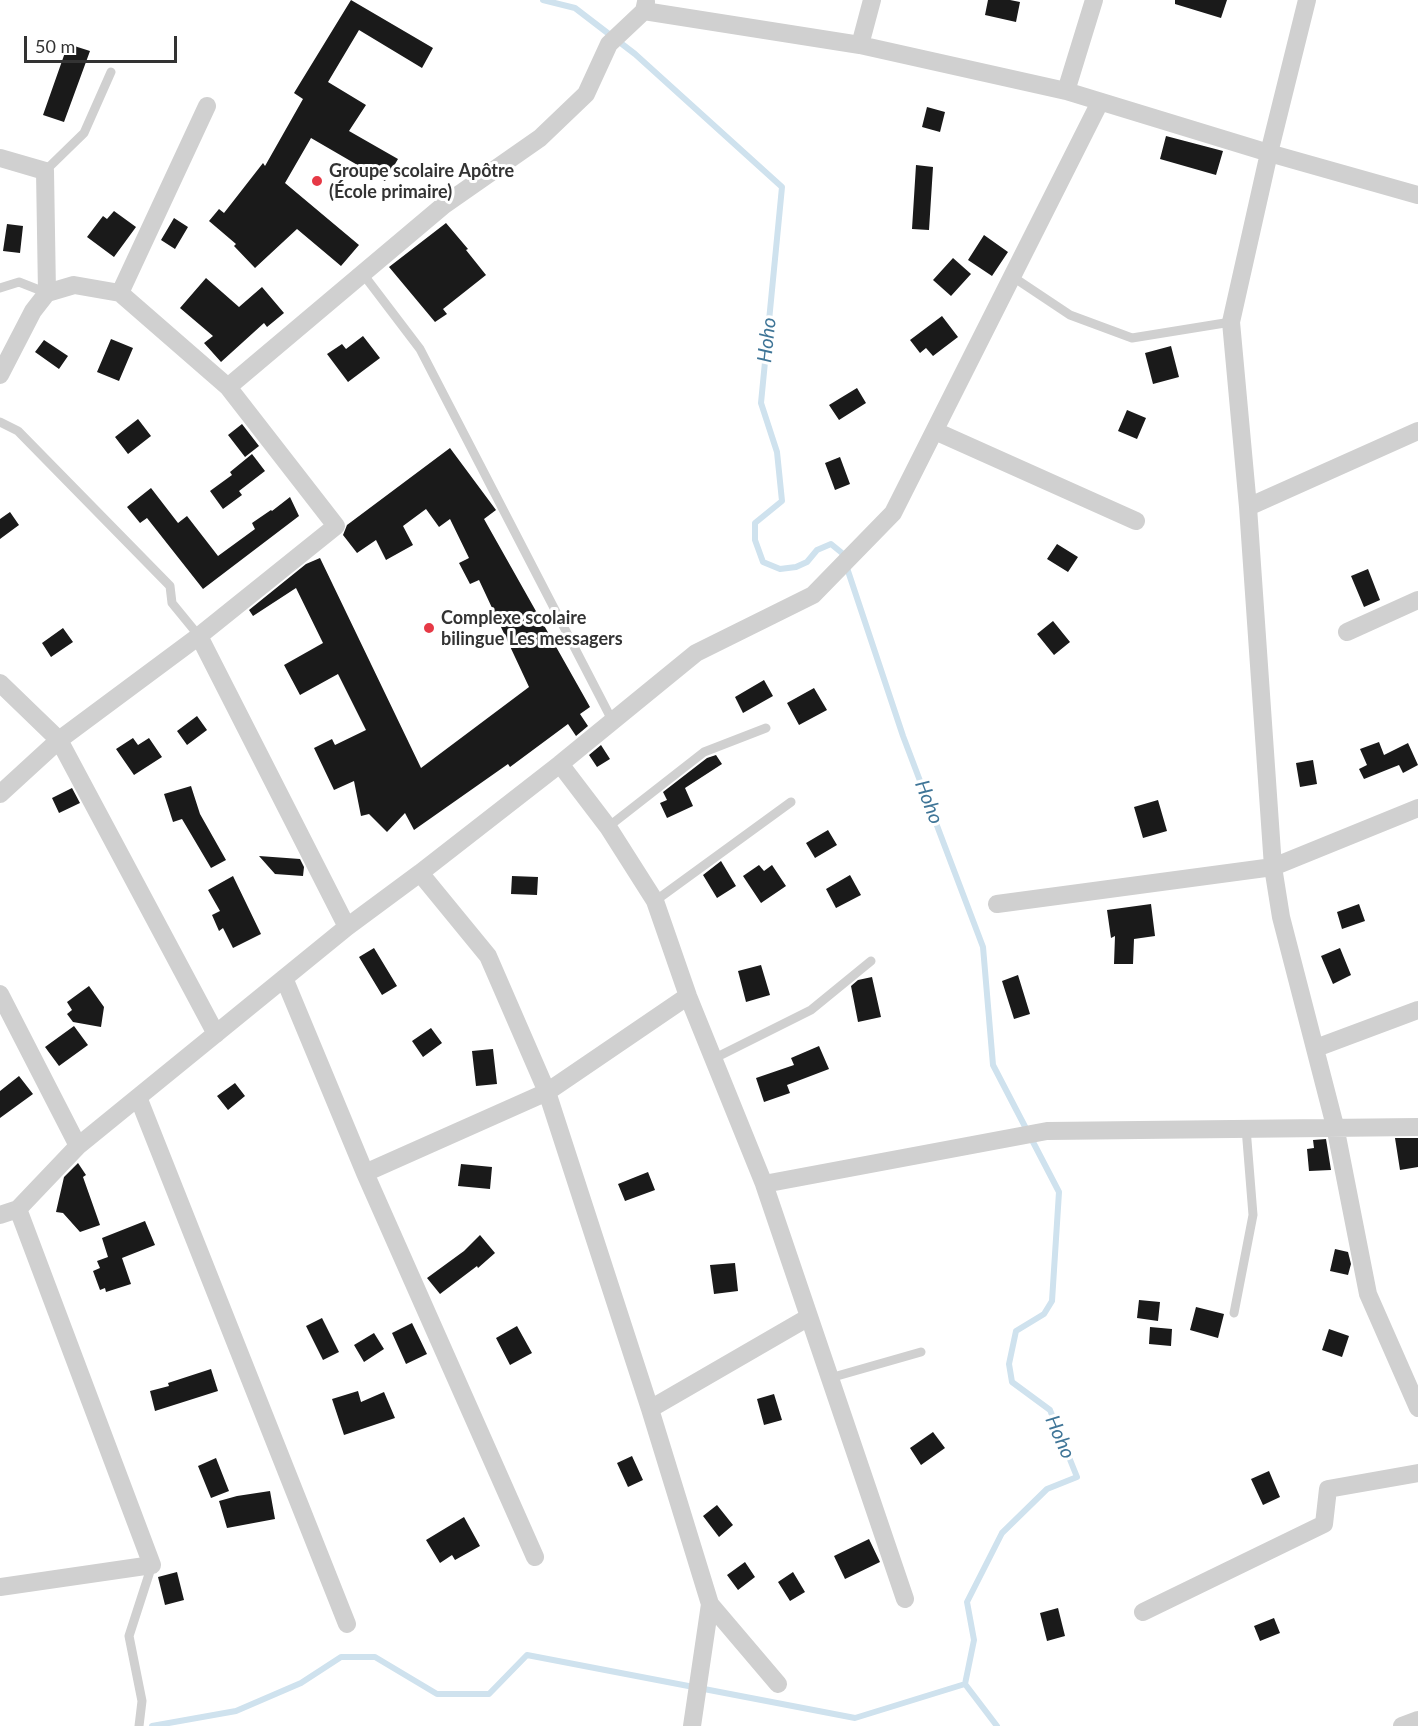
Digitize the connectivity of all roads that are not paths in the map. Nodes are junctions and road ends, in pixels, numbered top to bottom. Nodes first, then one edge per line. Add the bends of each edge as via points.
1 (872, 0) edge
2 (1094, 0) edge
3 (1307, 0) edge
4 (645, 6) edge
5 (860, 45) junction
6 (111, 72) dead end
7 (1066, 91) junction
8 (1100, 102) junction
9 (207, 106) dead end
10 (1269, 153) junction
11 (0, 158) edge
12 (45, 171) junction
13 (1418, 195) edge
14 (363, 273) junction
15 (1013, 277) junction
16 (0, 288) edge
17 (47, 293) junction
18 (120, 293) junction
19 (1231, 322) junction
20 (0, 375) edge
21 (228, 387) junction
22 (0, 422) edge
23 (935, 431) junction
24 (1418, 431) edge
25 (1248, 507) junction
26 (1136, 521) dead end
27 (1418, 600) edge
28 (1347, 632) dead end
29 (199, 636) junction
30 (0, 683) edge
31 (612, 722) junction
32 (766, 728) dead end
33 (59, 740) junction
34 (560, 764) junction
35 (0, 794) edge
36 (791, 802) dead end
37 (1418, 808) edge
38 (608, 827) junction
39 (1273, 867) junction
40 (420, 873) junction
41 (655, 901) junction
42 (998, 904) dead end
43 (347, 927) junction
44 (872, 961) dead end
45 (284, 978) junction
46 (0, 994) edge
47 (688, 996) junction
48 (1418, 1010) edge
49 (216, 1034) junction
50 (1316, 1048) junction
51 (713, 1059) junction
52 (547, 1092) junction
53 (138, 1097) junction
54 (1335, 1126) junction
55 (1418, 1127) edge
56 (1246, 1128) junction
57 (78, 1146) junction
58 (365, 1173) junction
59 (764, 1184) junction
60 (18, 1209) junction
61 (0, 1215) edge
62 (1234, 1313) dead end
63 (809, 1317) junction
64 (921, 1352) dead end
65 (830, 1378) junction
66 (1418, 1408) edge
67 (650, 1409) junction
68 (1418, 1473) edge
69 (535, 1557) dead end
70 (152, 1565) junction
71 (0, 1587) edge
72 (905, 1599) dead end
73 (710, 1604) junction
74 (1143, 1612) dead end
75 (347, 1624) dead end
76 (778, 1684) dead end
77 (1418, 1720) edge
78 (139, 1726) edge
79 (692, 1726) edge
80 (1402, 1726) edge

1 - 5 street
2 - 7 street
3 - 10 street
4 - 5 street
4 - 14 street via 614,39 586,94 540,138 444,205
5 - 7 street
6 - 12 lane via 84,133
7 - 8 street
8 - 10 street
8 - 15 street
9 - 18 street
10 - 13 street
10 - 19 street
11 - 12 street
12 - 17 street
14 - 21 street
14 - 31 lane via 420,349
15 - 19 lane via 1070,315 1132,338
15 - 23 street
16 - 17 lane via 19,282
17 - 18 street via 74,285
17 - 20 street via 33,311
18 - 21 street
19 - 25 street
21 - 29 street via 336,526
22 - 29 lane via 18,431 170,586 172,603
23 - 26 street
23 - 31 street via 893,513 813,595 696,653
24 - 25 street
25 - 39 street
27 - 28 street
29 - 33 street
29 - 43 street
30 - 33 street
31 - 34 street
32 - 38 lane via 704,752
33 - 35 street
33 - 49 street
34 - 38 street
34 - 40 street
36 - 41 lane
37 - 39 street
38 - 41 street
39 - 42 street
39 - 50 street via 1281,917
40 - 43 street
40 - 52 street via 488,956
41 - 47 street
43 - 45 street
44 - 51 lane via 812,1010
45 - 49 street
45 - 58 street
46 - 57 street
47 - 51 street
47 - 52 street
48 - 50 street
49 - 53 street
50 - 54 street
51 - 59 street
52 - 58 street
52 - 67 street
53 - 57 street
53 - 75 street
54 - 55 street
54 - 56 street
54 - 66 street via 1368,1294
56 - 59 street via 1047,1131
56 - 62 lane via 1253,1215
57 - 60 street
58 - 69 street
59 - 63 street
60 - 61 street
60 - 70 street
63 - 65 street
63 - 67 street
64 - 65 lane
65 - 72 street
67 - 73 street
68 - 74 street via 1328,1490 1324,1524
70 - 71 street
70 - 78 lane via 129,1636 142,1701
73 - 76 street
73 - 79 street
77 - 80 street

